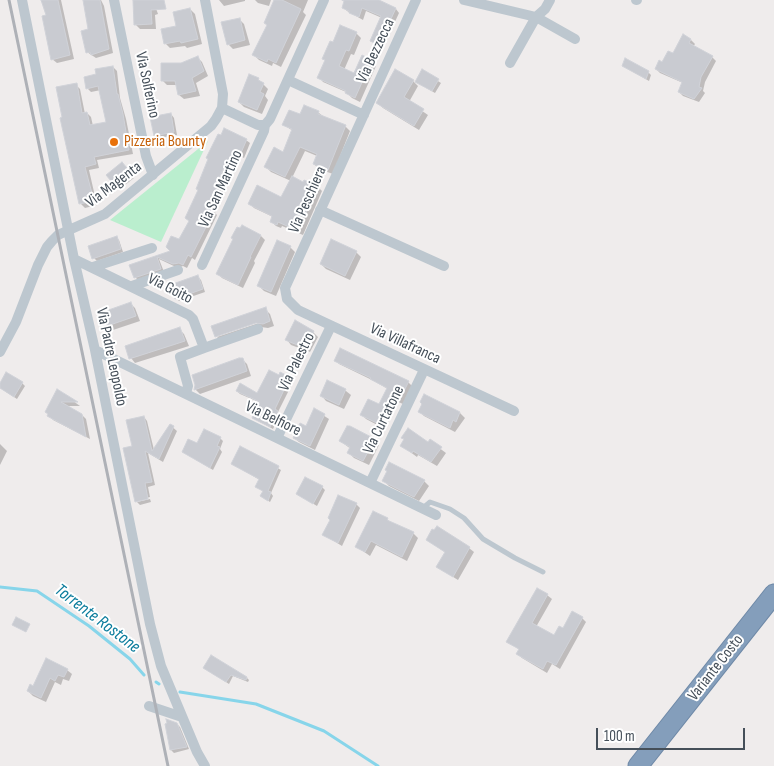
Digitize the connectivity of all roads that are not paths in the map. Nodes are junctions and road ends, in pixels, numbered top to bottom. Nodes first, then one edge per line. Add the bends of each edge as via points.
1 (22, 0) edge
2 (114, 0) edge
3 (205, 0) edge
4 (324, 0) edge
5 (416, 0) edge
6 (464, 0) edge
7 (550, 0) edge
8 (536, 17) junction
9 (575, 39) dead end
10 (510, 63) dead end
11 (288, 80) junction
12 (222, 108) junction
13 (364, 115) junction
14 (265, 125) junction
15 (152, 175) junction
16 (320, 210) junction
17 (69, 230) junction
18 (152, 248) dead end
19 (74, 259) junction
20 (202, 265) dead end
21 (444, 266) dead end
22 (93, 267) junction
23 (178, 270) dead end
24 (132, 286) junction
25 (287, 299) joint
26 (331, 326) junction
27 (258, 329) dead end
28 (204, 348) junction
29 (96, 350) junction
30 (0, 352) edge
31 (424, 370) junction
32 (186, 393) junction
33 (514, 411) dead end
34 (277, 438) junction
35 (370, 483) junction
36 (422, 508) junction
37 (436, 515) dead end
38 (543, 572) dead end
39 (774, 594) edge
40 (149, 706) dead end
41 (182, 717) junction
42 (205, 766) edge
43 (638, 766) edge

1 - 17 street, Via Padre Leopoldo
2 - 15 street, Via Solferino
3 - 12 street via 224,94
4 - 11 street, Via San Martino
5 - 13 street, Via Bezzecca
6 - 8 street
7 - 8 street
8 - 9 street
8 - 10 street
11 - 13 street
11 - 14 street, Via San Martino
12 - 14 street via 258,125
12 - 15 street, Via Magenta via 211,126
13 - 16 street, Via Peschiera
14 - 20 street, Via San Martino
15 - 17 street, Via Magenta via 105,214
16 - 21 street
16 - 25 street, Via Peschiera via 285,288
17 - 19 street, Via Padre Leopoldo
17 - 30 street, Via Magenta via 58,235 47,247
18 - 22 street, Via Goito
19 - 22 street, Via Goito
19 - 29 street, Via Padre Leopoldo
22 - 24 street, Via Goito
23 - 24 street, Via Goito
24 - 28 street, Via Goito via 190,315
25 - 26 street, Via Villafranca via 298,310
26 - 31 street, Via Villafranca
26 - 34 street, Via Palestro
27 - 28 street
28 - 32 street via 180,357 188,386
29 - 32 street, Via Belfiore
29 - 41 street, Via Padre Leopoldo via 150,624 161,666
31 - 33 street, Via Villafranca
31 - 35 street, Via Curtatone
32 - 34 street, Via Belfiore
34 - 35 street, Via Belfiore
35 - 36 street, Via Belfiore
36 - 37 street, Via Belfiore
36 - 38 lane via 430,502 450,509 464,518 483,539
39 - 43 highway, Variante Costo
40 - 41 street
41 - 42 street, Via Padre Leopoldo

